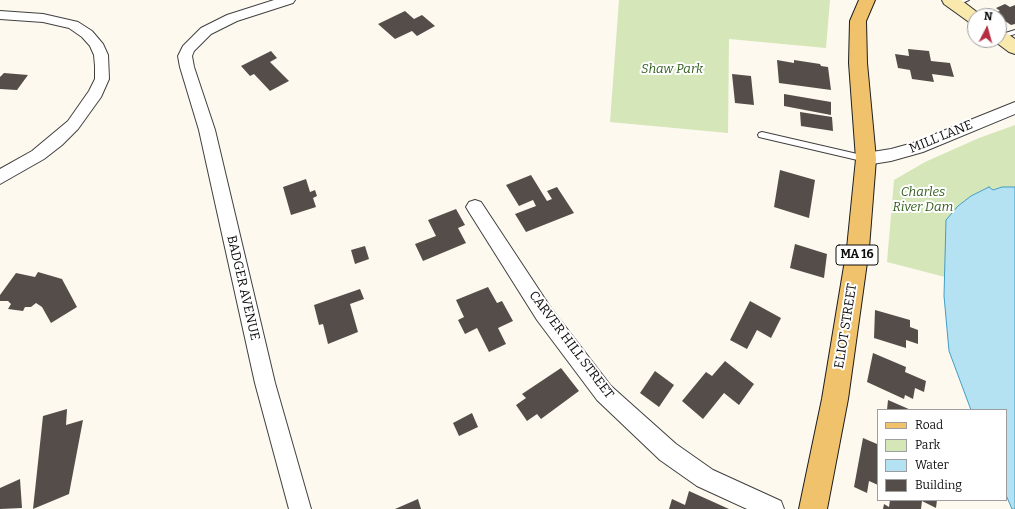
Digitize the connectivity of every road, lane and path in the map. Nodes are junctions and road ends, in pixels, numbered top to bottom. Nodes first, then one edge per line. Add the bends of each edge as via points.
1 (288, 0) edge
2 (868, 0) edge
3 (957, 1) edge
4 (967, 10) edge
5 (0, 15) edge
6 (1007, 38) edge
7 (1015, 48) edge
8 (1015, 108) edge
9 (762, 134) dead end
10 (866, 159) junction
11 (0, 177) edge
12 (475, 207) dead end
13 (300, 509) edge
14 (773, 509) edge
15 (813, 509) edge

1 - 13 street, BADGER AVENUE via 232,18 206,31 188,49 185,56 207,130 264,383
2 - 10 main road, ELIOT STREET / MA 16 via 858,21 858,63
3 - 4 main road
5 - 11 street via 43,18 74,25 96,44 102,66 102,79 96,93 73,124 56,142
6 - 7 main road
8 - 10 street, MILL LANE via 917,148
9 - 10 lane
10 - 15 main road, ELIOT STREET / MA 16 via 858,248 835,399
12 - 14 street, CARVER HILL STREET via 544,314 604,392 668,452 705,478

